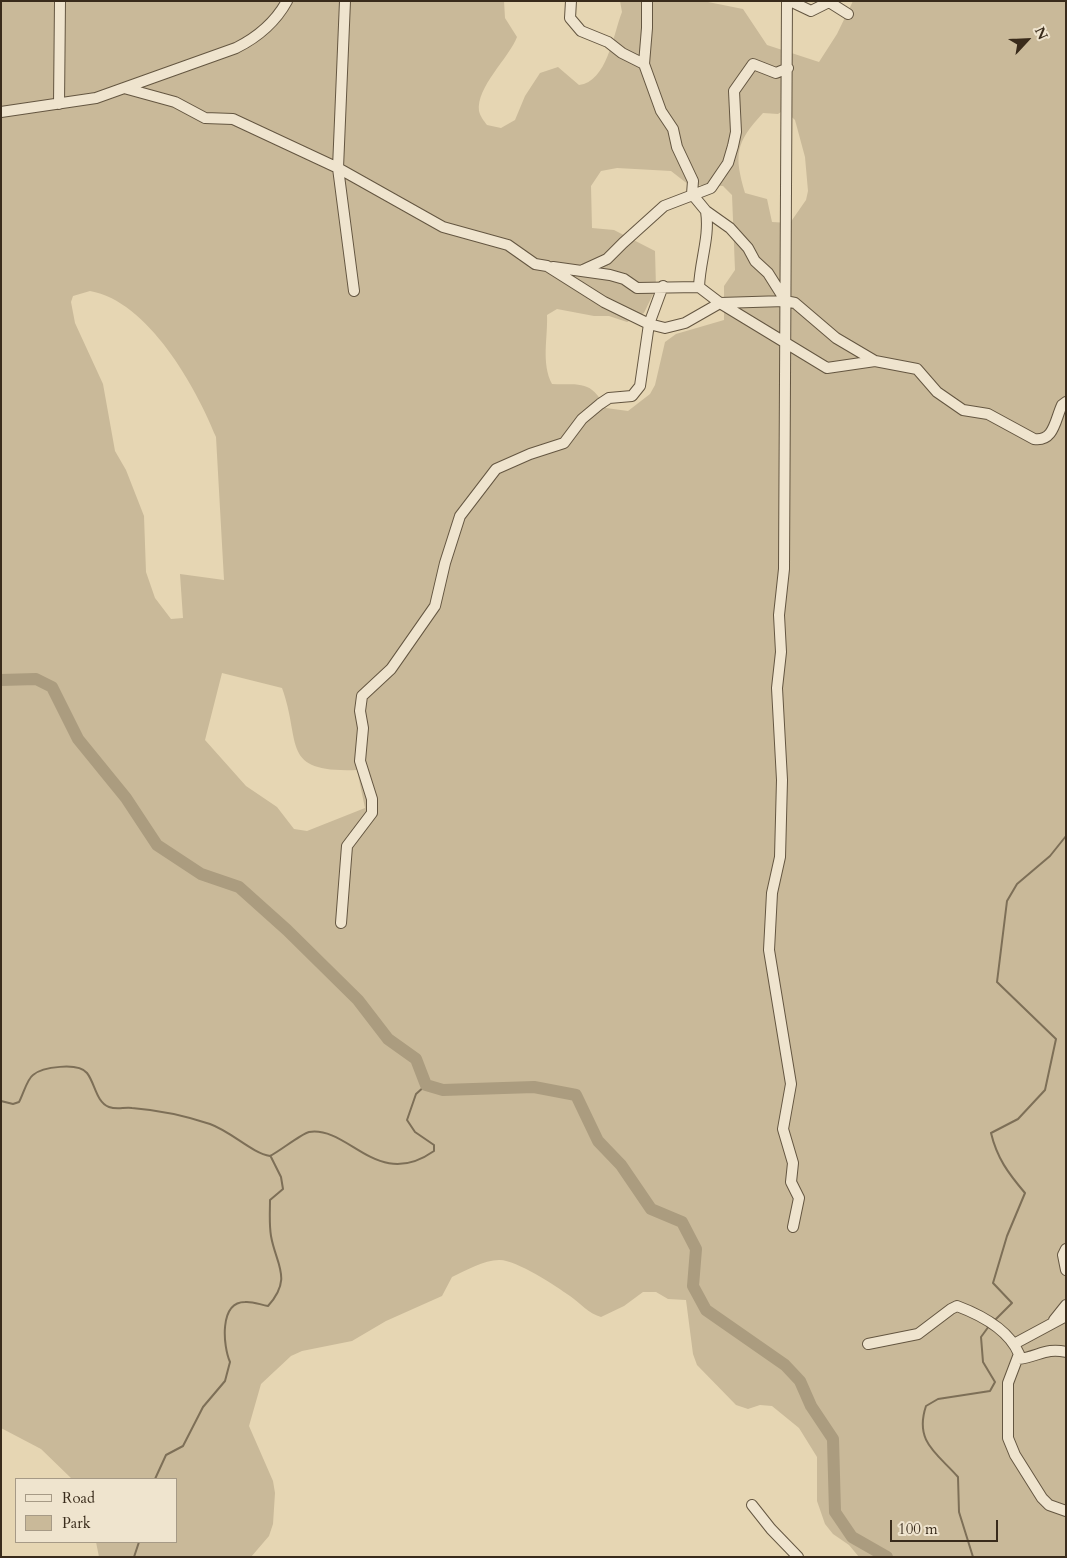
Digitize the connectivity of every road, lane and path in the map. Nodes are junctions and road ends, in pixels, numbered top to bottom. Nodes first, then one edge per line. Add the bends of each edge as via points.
1 (60, 1) edge
2 (287, 1) edge
3 (345, 1) edge
4 (571, 1) edge
5 (647, 1) edge
6 (789, 1) edge
7 (848, 14) dead end
8 (644, 64) junction
9 (788, 68) junction
10 (124, 88) junction
11 (59, 104) junction
12 (1, 112) edge
13 (338, 168) junction
14 (692, 194) junction
15 (706, 211) junction
16 (547, 266) junction
17 (583, 270) junction
18 (663, 286) junction
19 (699, 287) junction
20 (354, 291) dead end
21 (786, 301) junction
22 (720, 303) junction
23 (649, 324) junction
24 (786, 344) junction
25 (875, 361) junction
26 (1066, 402) edge
27 (341, 923) dead end
28 (793, 1227) dead end
29 (1066, 1249) edge
30 (1066, 1270) edge
31 (1066, 1305) edge
32 (1066, 1316) edge
33 (1050, 1323) junction
34 (868, 1344) dead end
35 (1014, 1344) junction
36 (1066, 1352) edge
37 (1018, 1359) junction
38 (752, 1505) dead end
39 (1066, 1511) edge
40 (798, 1557) edge

1 - 11 street
2 - 10 street via 277,18 250,41
3 - 13 street
4 - 8 street via 570,18 581,31 608,42
5 - 8 street
6 - 7 street via 811,12 829,2
6 - 9 street
8 - 14 street via 661,112 673,129 677,147 693,181
9 - 14 street via 776,73 754,64 734,91 736,132 728,163 711,188
9 - 21 street
10 - 11 street via 96,98
10 - 13 street via 175,102 206,118 233,118
11 - 12 street
13 - 16 street via 443,227 508,245 535,264
13 - 20 street
14 - 15 street
14 - 17 street via 664,206 608,260
15 - 19 street via 709,228 699,267
15 - 21 street via 730,228 748,248
16 - 17 street
16 - 23 street via 604,302
17 - 18 street via 624,279 637,288
18 - 19 street
18 - 23 street
19 - 22 street
21 - 22 street
21 - 24 street
21 - 25 street via 795,303 836,338
22 - 23 street via 685,322 665,328
22 - 24 street
23 - 27 street via 640,386 632,396 609,398 600,404 582,419 564,444 496,469 472,498 452,536 435,606 392,669 362,696 360,761 372,800 372,813 347,846
24 - 25 street via 827,368
24 - 28 street via 784,569 777,688 782,780 780,857 772,893 769,950 791,1084 783,1129 793,1163 791,1182 799,1198
25 - 26 street via 916,369 937,392 963,410 988,414 1034,439 1050,436
29 - 30 street
31 - 33 street
32 - 33 street
33 - 35 street
34 - 35 street via 918,1334 958,1306 1006,1334
35 - 37 street
36 - 37 street via 1048,1350 1031,1358
37 - 39 street via 1008,1383 1008,1438 1042,1498 1049,1505
38 - 40 street

